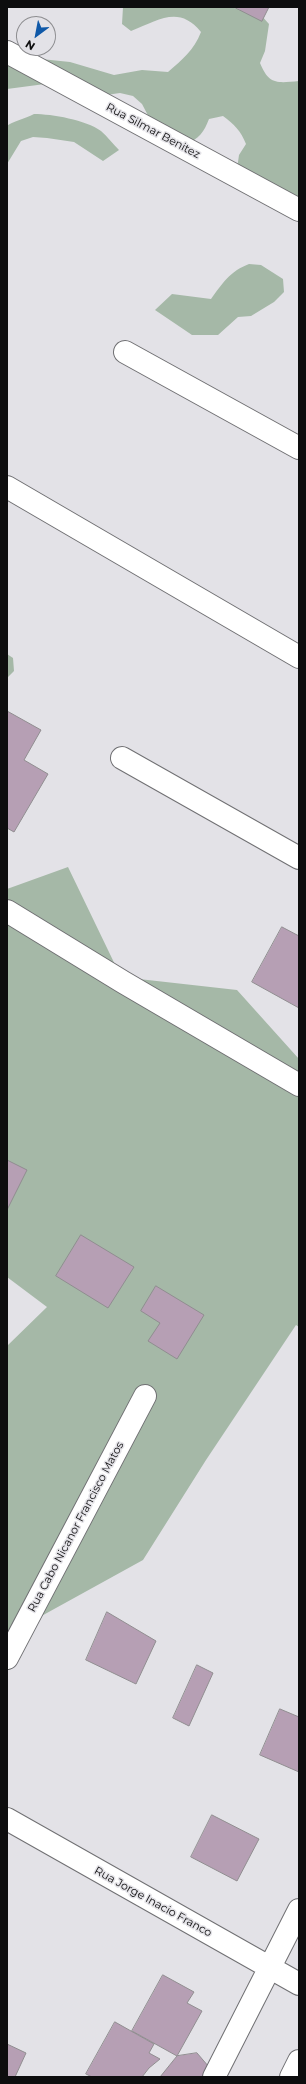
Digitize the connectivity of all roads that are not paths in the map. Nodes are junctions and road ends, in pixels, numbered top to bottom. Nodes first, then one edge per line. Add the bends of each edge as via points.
1 (7, 52) edge
2 (299, 210) edge
3 (125, 352) dead end
4 (299, 448) edge
5 (7, 486) edge
6 (299, 657) edge
7 (122, 758) dead end
8 (299, 858) edge
9 (7, 911) edge
10 (299, 1085) edge
11 (145, 1396) dead end
12 (7, 1658) edge
13 (7, 1819) edge
14 (299, 1910) edge
15 (270, 1968) junction
16 (299, 1984) edge
17 (299, 2061) edge
18 (214, 2077) edge
19 (291, 2077) edge

1 - 2 street, Rua Silmar Benitez
3 - 4 street
5 - 6 street
7 - 8 street
9 - 10 street
11 - 12 street, Rua Cabo Nicanor Francisco Matos
13 - 15 street, Rua Jorge Inacio Franco
14 - 15 street
15 - 16 street, Rua Jorge Inacio Franco
15 - 18 street
17 - 19 street

